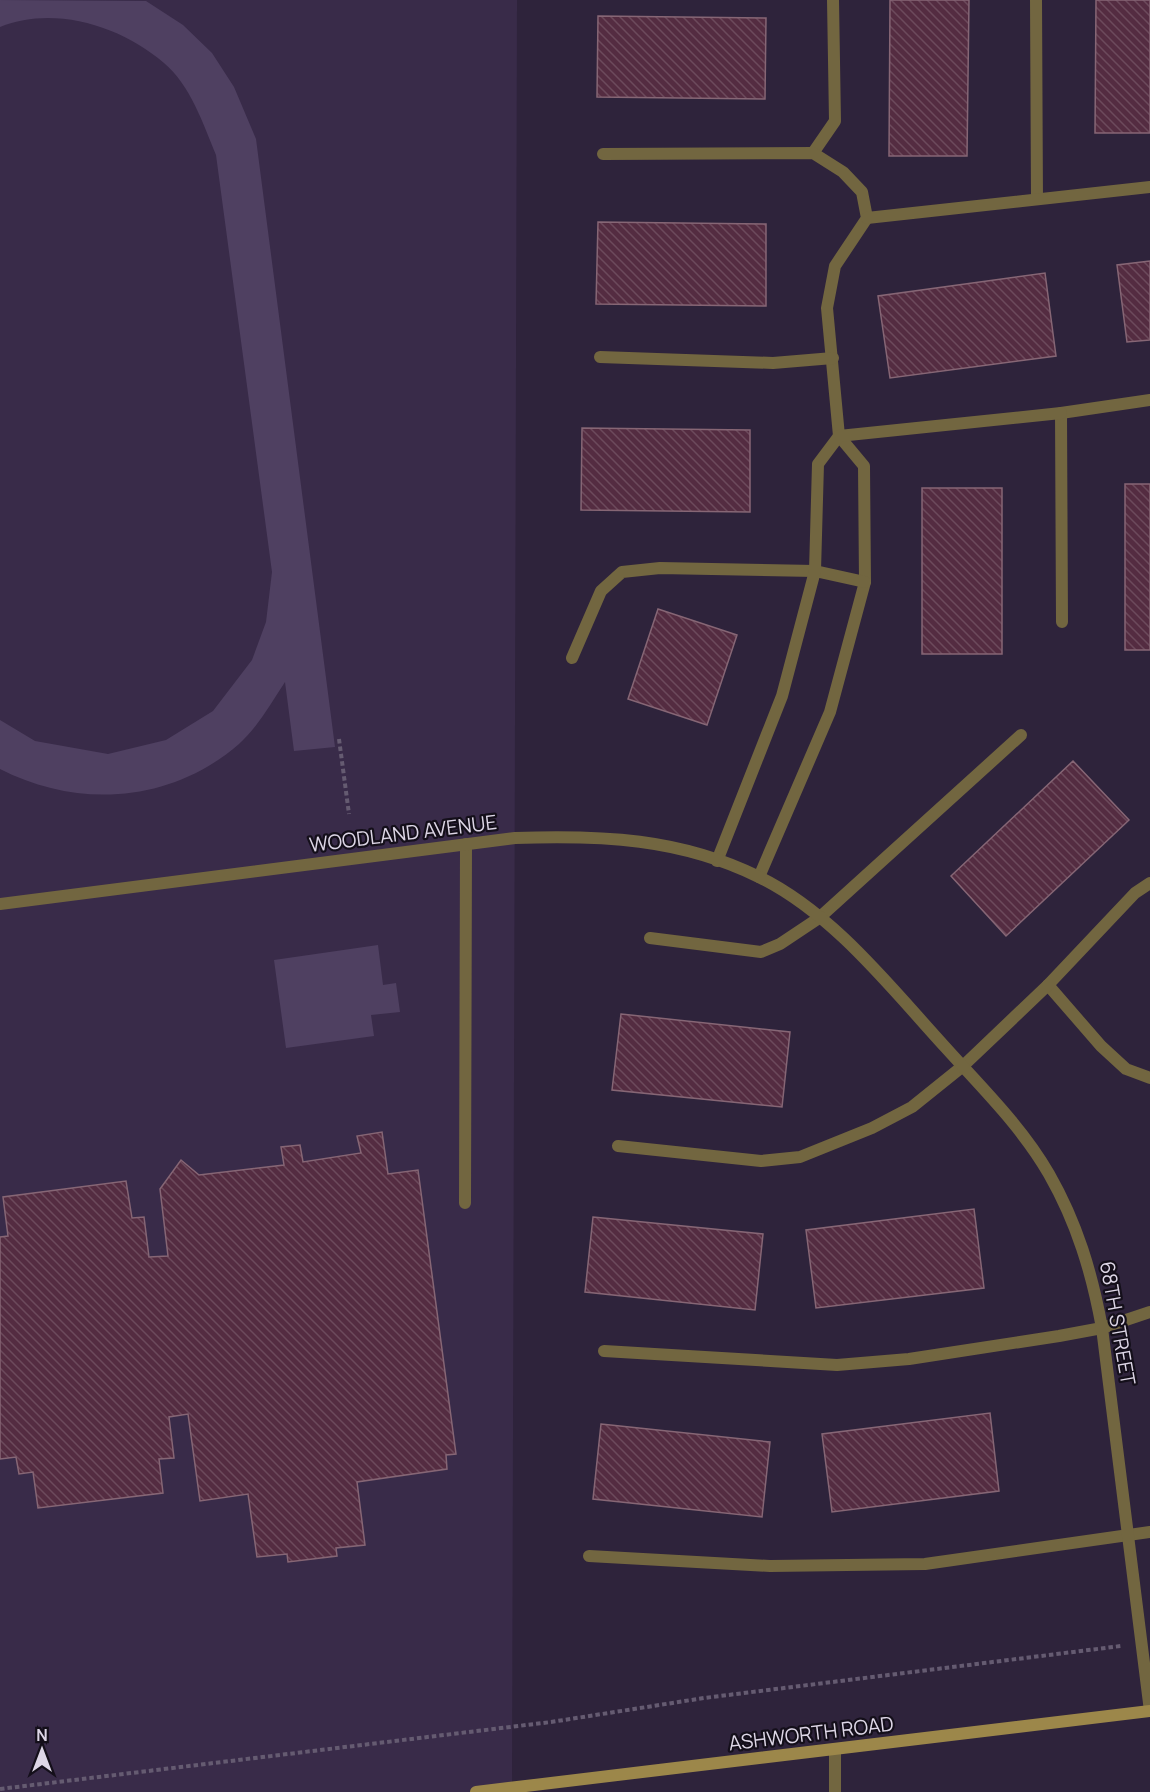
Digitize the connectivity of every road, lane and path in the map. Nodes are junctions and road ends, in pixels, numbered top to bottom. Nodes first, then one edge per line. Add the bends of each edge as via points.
1 (833, 0) edge
2 (1036, 0) edge
3 (813, 153) junction
4 (603, 154) dead end
5 (1150, 187) edge
6 (1037, 199) junction
7 (867, 218) junction
8 (600, 357) dead end
9 (832, 358) junction
10 (1150, 400) edge
11 (1061, 413) junction
12 (839, 436) junction
13 (815, 571) junction
14 (865, 582) junction
15 (1062, 622) dead end
16 (572, 657) dead end
17 (1021, 735) dead end
18 (339, 739) dead end
19 (349, 814) dead end
20 (466, 844) junction
21 (717, 861) junction
22 (759, 877) junction
23 (1150, 883) edge
24 (799, 903) joint
25 (0, 904) edge
26 (819, 918) junction
27 (650, 938) dead end
28 (1048, 985) junction
29 (963, 1066) junction
30 (1150, 1078) edge
31 (618, 1146) dead end
32 (465, 1203) dead end
33 (1150, 1312) edge
34 (1102, 1328) junction
35 (604, 1351) dead end
36 (1150, 1532) edge
37 (1128, 1536) junction
38 (589, 1556) dead end
39 (1141, 1643) junction
40 (1150, 1711) edge
41 (835, 1750) junction
42 (0, 1789) edge
43 (476, 1792) edge
44 (835, 1792) edge

1 - 3 street via 835,121
2 - 6 street
3 - 4 street
3 - 7 street via 843,172 862,192
5 - 6 street
6 - 7 street
7 - 9 street via 835,266 827,308
8 - 9 street via 774,363
9 - 12 street
10 - 11 street
11 - 12 street
11 - 15 street
12 - 13 street via 818,464
12 - 14 street via 864,466
13 - 14 street
13 - 16 street via 660,568 622,572 602,591
13 - 21 street via 782,696
14 - 22 street via 830,712
17 - 26 street
18 - 19 path
20 - 21 street, WOODLAND AVENUE via 587,836 642,841
20 - 25 street, WOODLAND AVENUE
20 - 32 street
21 - 22 street, WOODLAND AVENUE
22 - 24 street, WOODLAND AVENUE
23 - 28 street via 1135,893
24 - 26 street, 68TH STREET
26 - 27 street via 761,952
26 - 29 street, 68TH STREET via 871,965
28 - 29 street
28 - 30 street via 1126,1069
29 - 31 street via 912,1107 800,1157 761,1161
29 - 34 street, 68TH STREET via 1018,1128 1049,1172 1089,1264
33 - 34 street
34 - 35 street via 951,1353 837,1365
34 - 37 street, 68TH STREET
36 - 37 street
37 - 38 street via 925,1563 850,1567
37 - 39 street, 68TH STREET
39 - 40 street, 68TH STREET
39 - 42 path via 704,1698 551,1722
40 - 41 main road, ASHWORTH ROAD
41 - 43 main road, ASHWORTH ROAD
41 - 44 street

